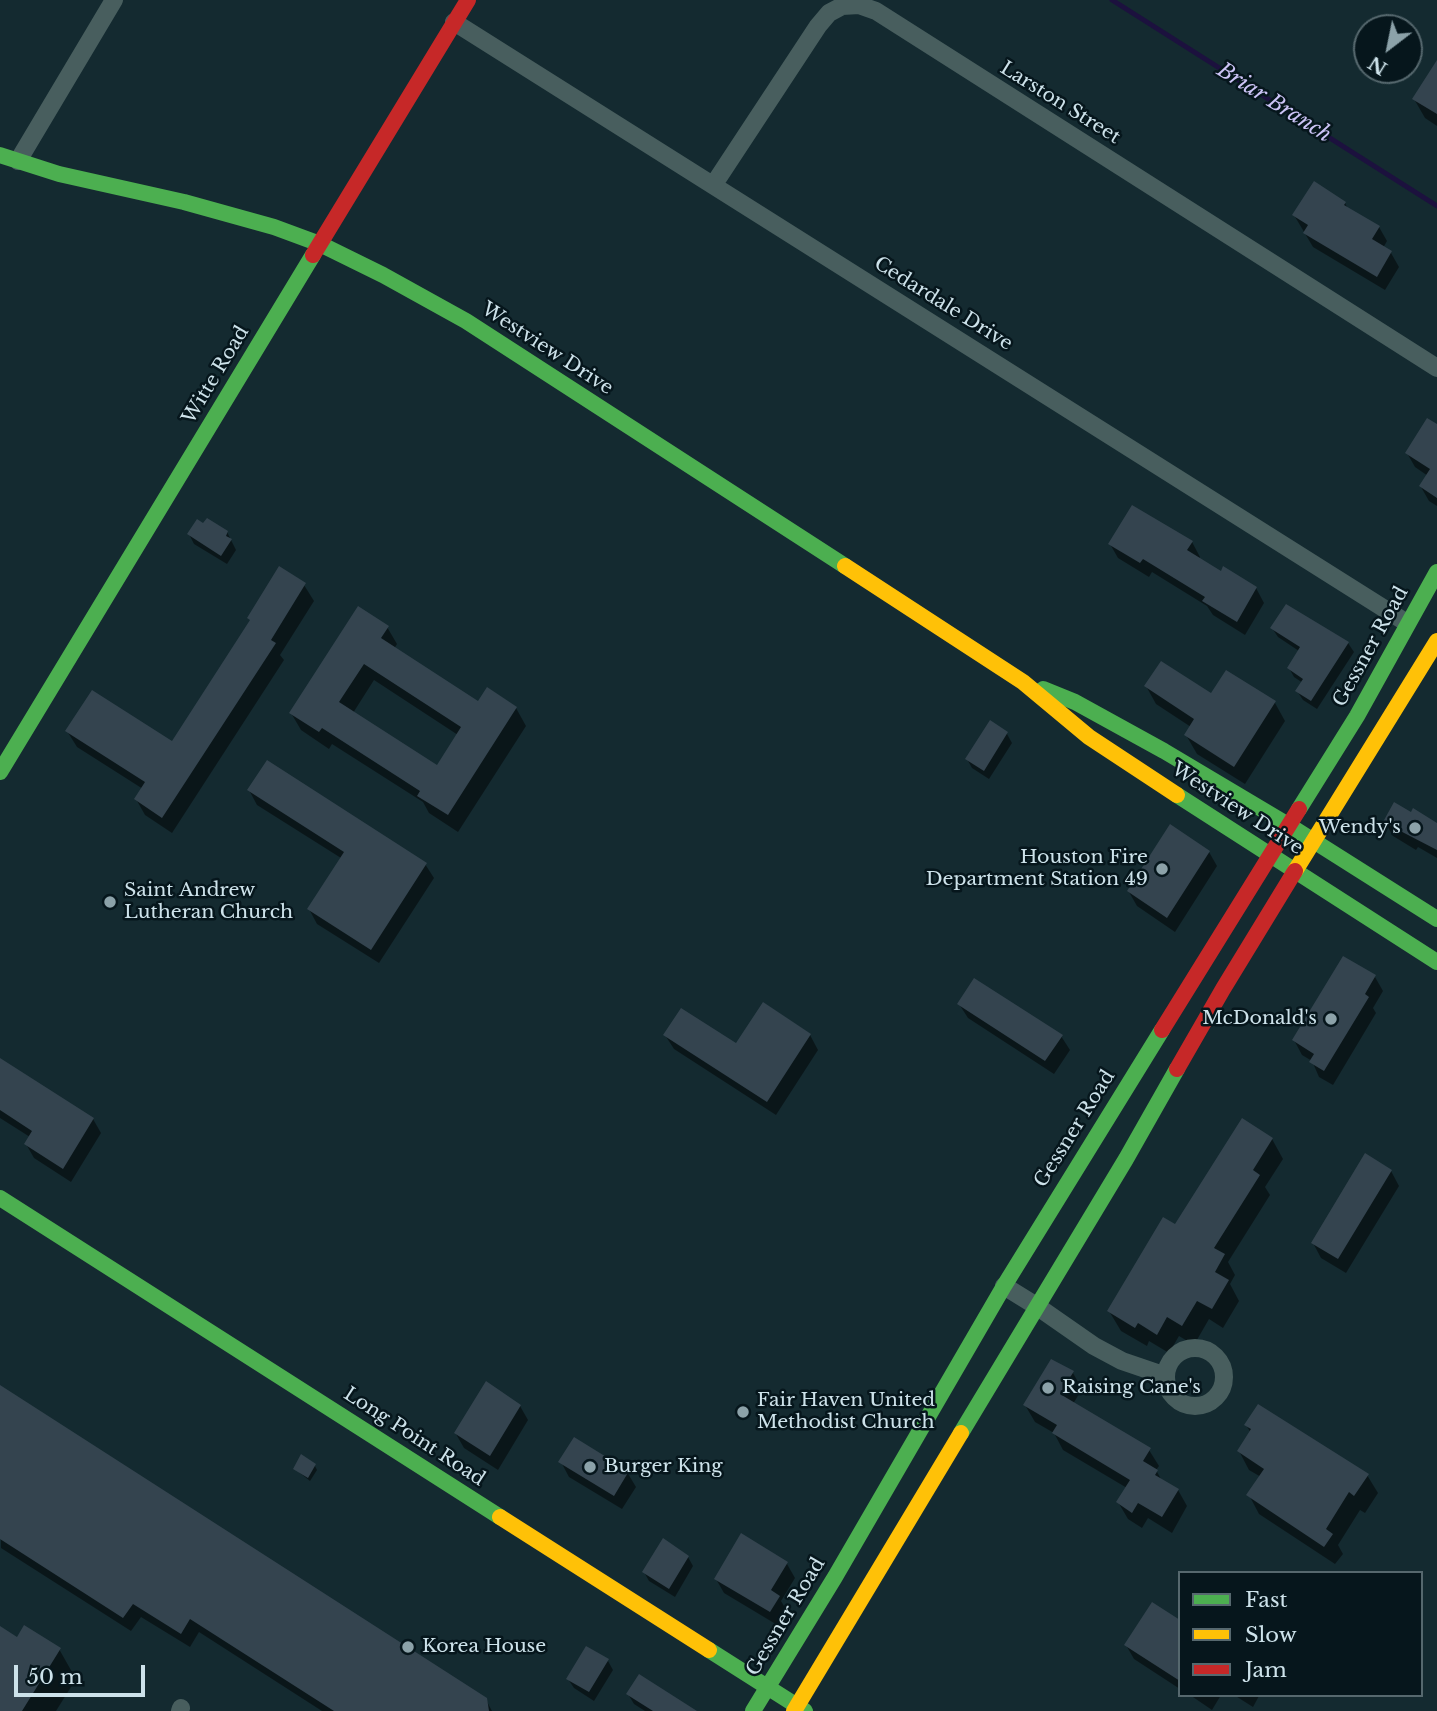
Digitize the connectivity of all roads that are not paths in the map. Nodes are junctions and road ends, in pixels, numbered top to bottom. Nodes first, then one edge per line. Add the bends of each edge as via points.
1 (114, 0) edge
2 (468, 0) edge
3 (454, 22) junction
4 (0, 155) edge
5 (18, 161) junction
6 (714, 184) junction
7 (320, 244) junction
8 (1437, 368) edge
9 (1437, 572) edge
10 (1407, 624) junction
11 (1437, 641) edge
12 (1023, 682) junction
13 (0, 772) edge
14 (1290, 826) junction
15 (1314, 841) junction
16 (1270, 857) junction
17 (1294, 872) junction
18 (1236, 913) junction
19 (1437, 919) edge
20 (1260, 929) junction
21 (1437, 962) edge
22 (1138, 1103) junction
23 (0, 1198) edge
24 (1004, 1286) junction
25 (1038, 1307) junction
26 (1166, 1376) dead end
27 (767, 1688) junction
28 (799, 1709) edge
29 (753, 1711) edge

1 - 5 street
2 - 3 main road, Witte Road
3 - 6 street, Cedardale Drive
3 - 7 main road, Witte Road
4 - 5 main road, Westview Drive
5 - 7 main road, Westview Drive via 184,202
6 - 8 street, Larston Street via 818,26 842,6 859,5 876,11
6 - 10 street, Cedardale Drive
7 - 12 main road, Westview Drive via 466,321
7 - 13 main road, Witte Road
9 - 10 main road, Gessner Road
10 - 14 main road, Gessner Road
11 - 15 main road, Gessner Road
12 - 14 main road, Westview Drive via 1075,702
12 - 16 main road, Westview Drive via 1089,737
14 - 15 main road, Westview Drive
14 - 16 main road, Gessner Road
15 - 17 main road, Gessner Road
15 - 19 main road, Westview Drive
16 - 17 main road, Westview Drive
16 - 18 main road, Gessner Road
17 - 20 main road, Gessner Road
17 - 21 main road, Westview Drive
18 - 20 main road
18 - 22 main road, Gessner Road
20 - 22 main road, Gessner Road
22 - 24 main road, Gessner Road
22 - 25 main road, Gessner Road
23 - 27 main road, Long Point Road
24 - 25 street
24 - 27 main road, Gessner Road
25 - 26 street via 1103,1351
25 - 28 main road, Gessner Road
27 - 28 main road, Long Point Road
27 - 29 main road, Gessner Road

